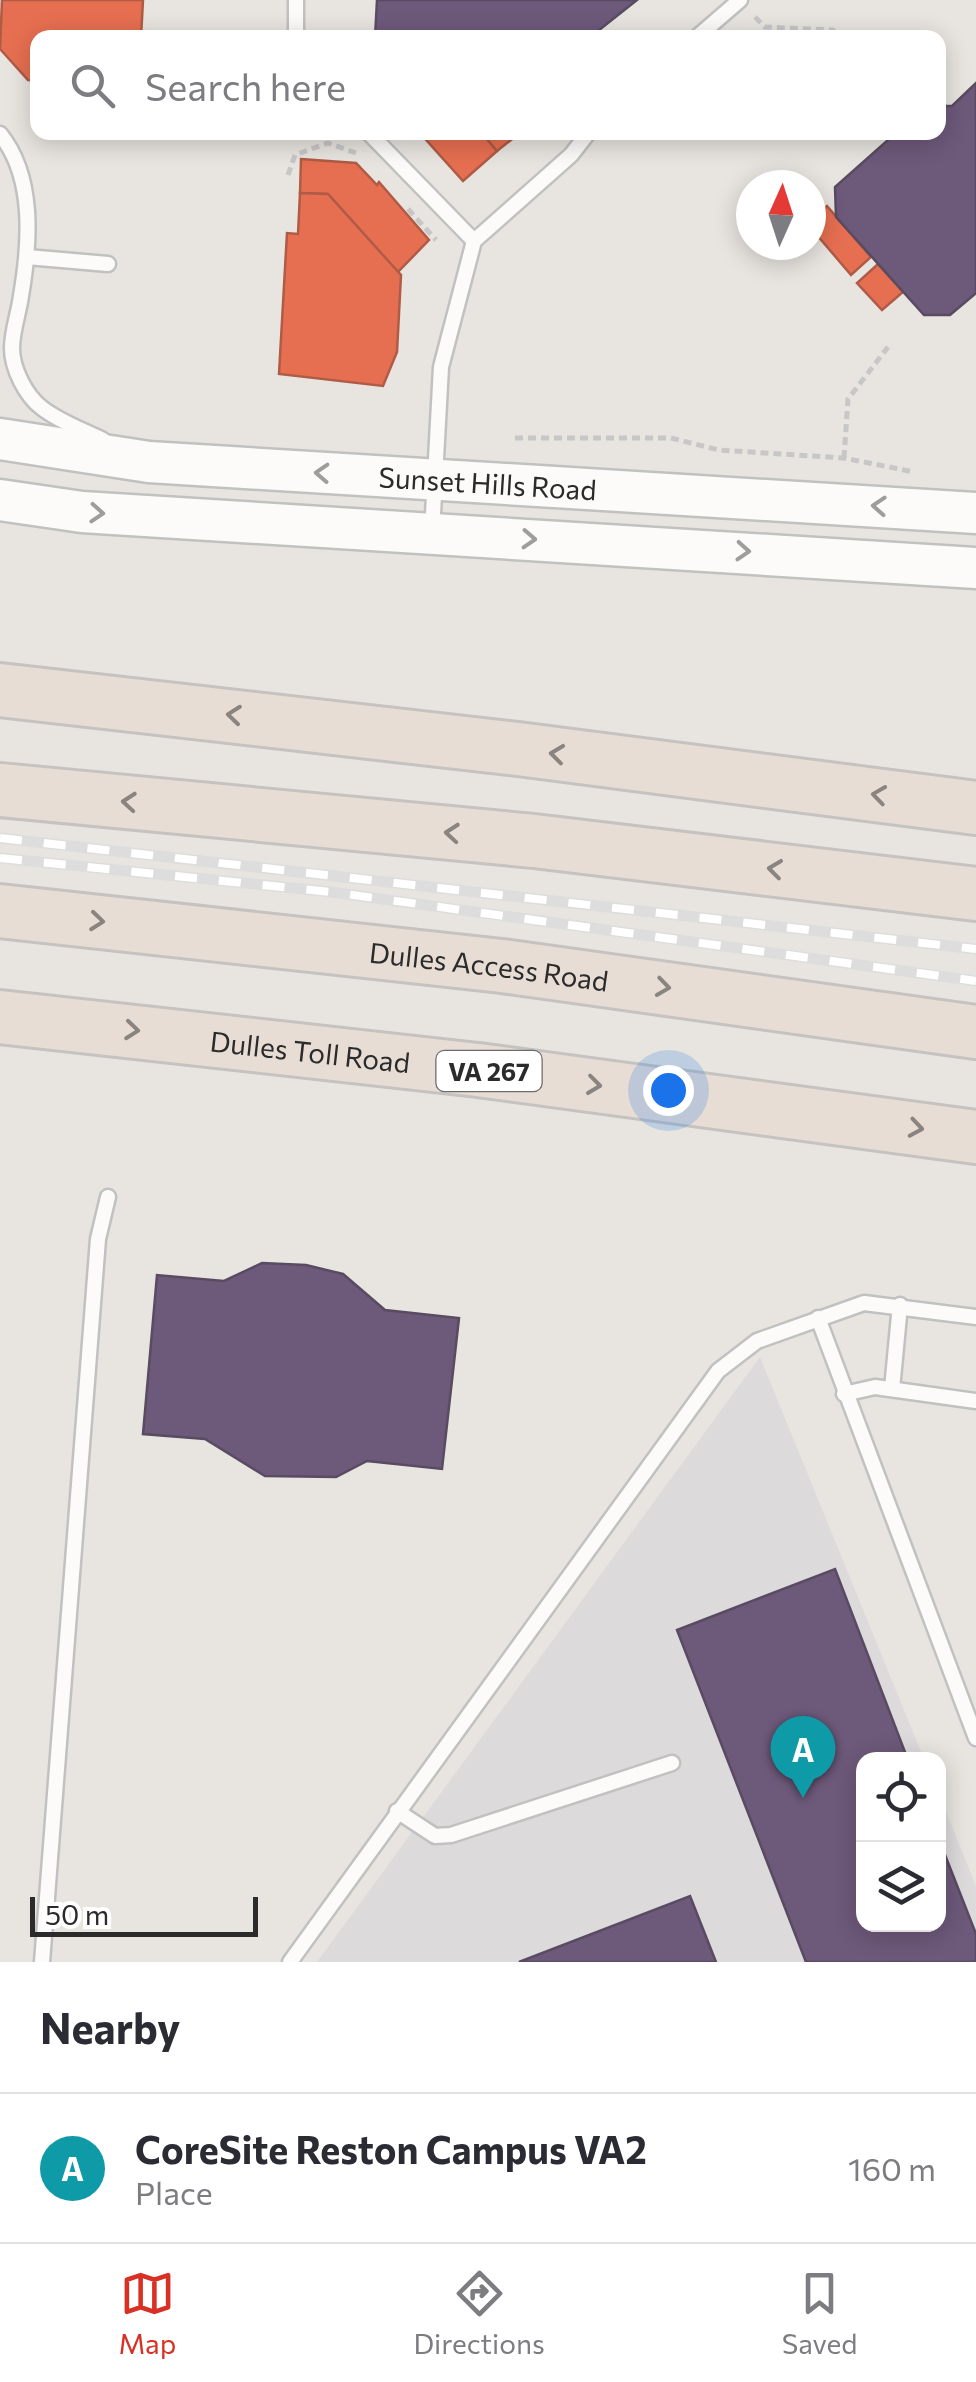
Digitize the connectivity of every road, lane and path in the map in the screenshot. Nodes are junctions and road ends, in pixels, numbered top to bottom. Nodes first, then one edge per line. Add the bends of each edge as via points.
1 (296, 0) edge
2 (739, 1) edge
3 (296, 30) edge
4 (705, 30) edge
5 (832, 30) edge
6 (0, 134) edge
7 (376, 140) edge
8 (583, 140) edge
9 (358, 154) dead end
10 (288, 175) dead end
11 (397, 197) dead end
12 (436, 240) dead end
13 (474, 241) junction
14 (27, 257) junction
15 (108, 264) dead end
16 (888, 347) dead end
17 (12, 349) junction
18 (0, 365) edge
19 (516, 438) dead end
20 (0, 439) edge
21 (844, 458) junction
22 (149, 462) junction
23 (920, 473) dead end
24 (434, 478) junction
25 (0, 500) edge
26 (976, 513) edge
27 (432, 534) junction
28 (976, 568) edge
29 (0, 690) edge
30 (0, 790) edge
31 (976, 808) edge
32 (976, 894) edge
33 (0, 911) edge
34 (0, 1017) edge
35 (976, 1032) edge
36 (976, 1137) edge
37 (108, 1197) dead end
38 (900, 1305) junction
39 (976, 1317) edge
40 (818, 1318) junction
41 (892, 1388) junction
42 (844, 1394) junction
43 (976, 1400) edge
44 (976, 1738) edge
45 (672, 1763) dead end
46 (397, 1812) junction
47 (42, 1962) edge
48 (290, 1962) edge

1 - 3 lane
2 - 4 lane
2 - 5 path via 764,27
6 - 14 lane via 13,150 24,186
7 - 13 lane
8 - 13 lane
9 - 10 path via 328,143 295,155
11 - 12 path
13 - 24 lane via 441,367
14 - 15 lane
14 - 17 lane
16 - 21 path via 848,399
17 - 18 lane
17 - 22 lane via 19,376 40,408
19 - 21 path via 670,438 719,450
20 - 22 main road, Sunset Hills Road
21 - 23 path
24 -> 22 main road, Sunset Hills Road
26 -> 24 main road, Sunset Hills Road
24 - 27 lane
25 -> 27 main road, Sunset Hills Road via 82,512
27 -> 28 main road, Sunset Hills Road
31 -> 29 highway
32 -> 30 highway via 534,841
33 -> 35 highway, Dulles Access Road via 520,968
34 -> 36 highway, Dulles Toll Road / VA 267 via 478,1070
37 - 47 lane via 98,1239
38 - 39 lane
38 - 40 lane via 864,1303
38 - 41 lane
40 - 42 lane
40 - 46 lane via 743,1349 710,1379
41 - 42 lane
41 - 43 lane
42 - 44 lane
45 - 46 lane via 451,1835 434,1836
46 - 48 lane

